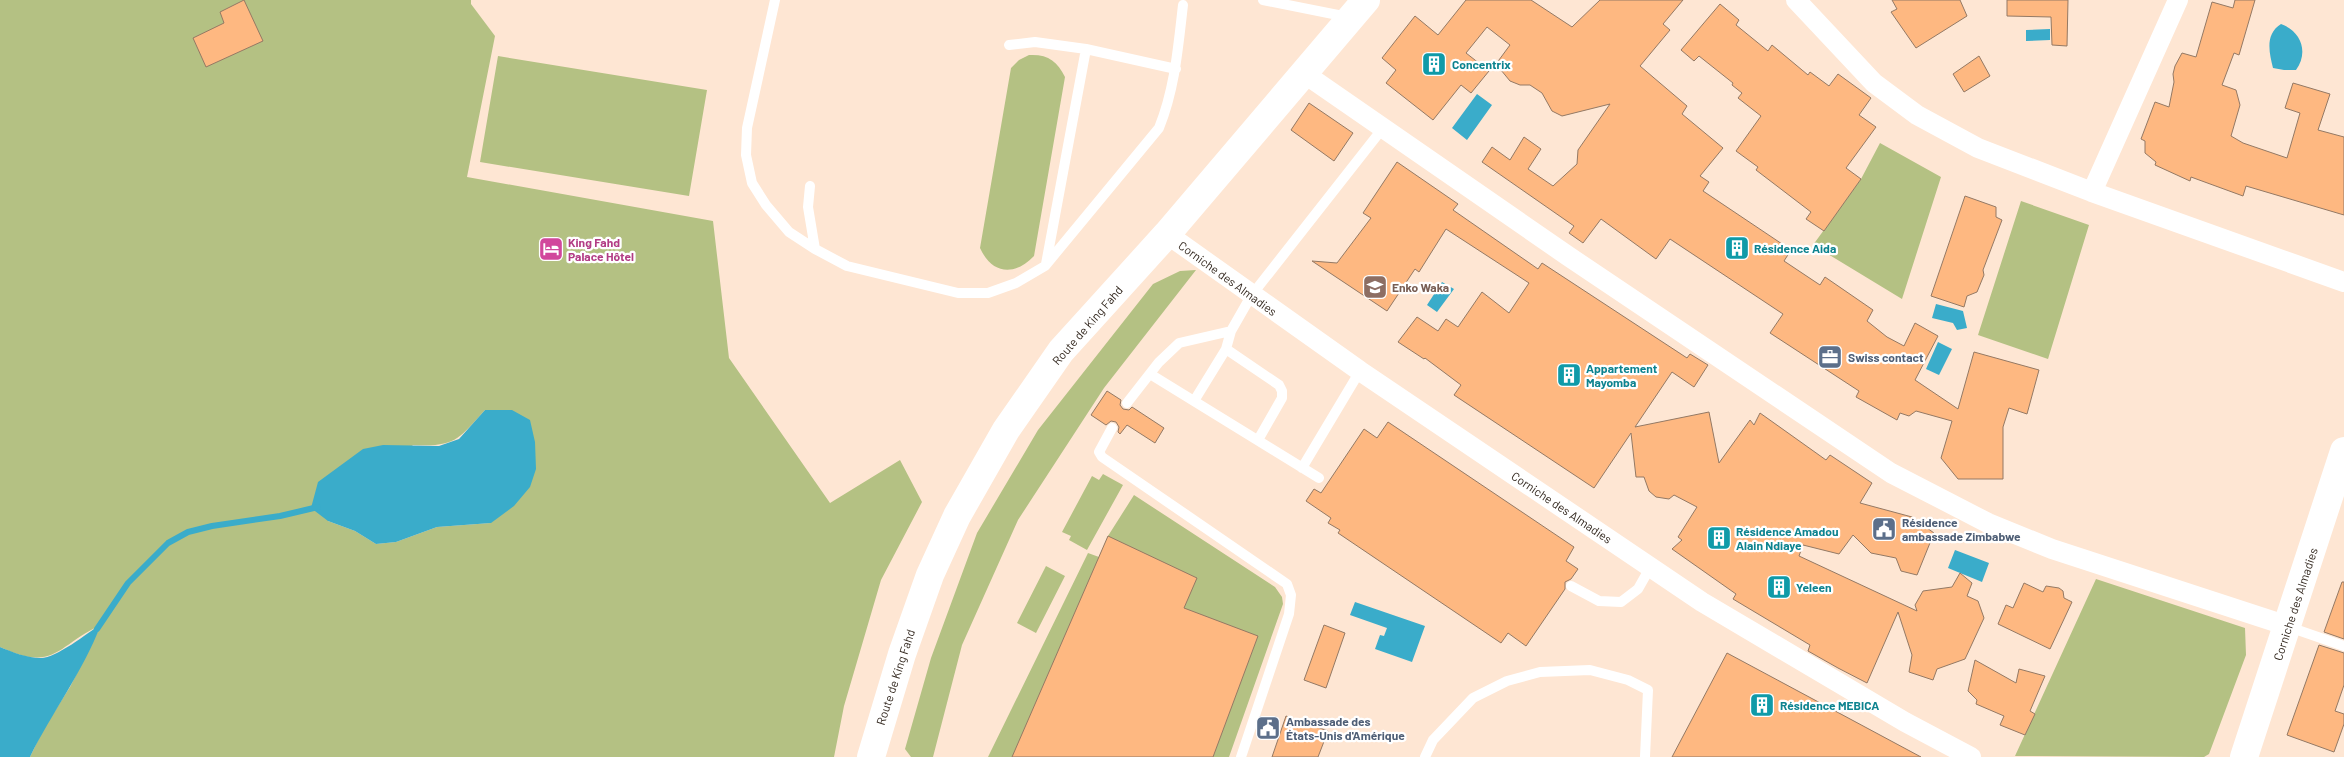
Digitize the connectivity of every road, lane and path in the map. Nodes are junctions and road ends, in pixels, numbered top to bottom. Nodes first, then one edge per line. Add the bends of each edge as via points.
1 (775, 0) edge
2 (1263, 0) edge
3 (1796, 0) edge
4 (2178, 0) edge
5 (1183, 5) dead end
6 (1358, 9) edge
7 (1010, 45) dead end
8 (1086, 49) junction
9 (1176, 68) junction
10 (1305, 74) junction
11 (1383, 128) junction
12 (810, 186) dead end
13 (2092, 192) junction
14 (1167, 234) junction
15 (815, 249) junction
16 (1045, 266) junction
17 (2344, 282) edge
18 (1252, 296) junction
19 (1231, 331) junction
20 (1226, 349) junction
21 (1360, 371) junction
22 (1150, 374) junction
23 (1194, 401) junction
24 (1127, 404) dead end
25 (1112, 428) dead end
26 (1258, 440) junction
27 (2344, 451) edge
28 (1302, 468) junction
29 (1318, 478) dead end
30 (1651, 566) junction
31 (1571, 586) dead end
32 (2288, 626) junction
33 (2344, 646) edge
34 (871, 757) edge
35 (1241, 757) edge
36 (1425, 757) edge
37 (1645, 757) edge
38 (1971, 757) edge
39 (2244, 757) edge

1 - 15 lane via 747,128 746,155 752,183 766,205 789,232
2 - 6 lane
3 - 13 street via 1874,84 1917,115 1978,148
4 - 13 street
5 - 9 lane
6 - 10 street, Route de King Fahd
7 - 8 lane via 1035,42
8 - 9 lane
8 - 16 lane
9 - 16 lane via 1169,102 1159,128
10 - 11 street
10 - 14 street, Route de King Fahd
11 - 18 lane
11 - 32 street via 1891,473 1988,523 2052,549
12 - 15 lane via 808,207
13 - 17 street
14 - 18 street, Corniche des Almadies
14 - 34 street, Route de King Fahd via 1061,351 1006,430 957,516 930,575
15 - 16 lane via 847,266 958,293 988,293 1016,283
18 - 19 lane
18 - 21 street, Corniche des Almadies
19 - 20 lane
19 - 22 lane via 1179,343
20 - 23 lane
20 - 26 lane via 1280,385 1282,398
21 - 28 lane
21 - 30 street, Corniche des Almadies
22 - 23 lane
22 - 24 lane
23 - 26 lane
25 - 35 lane via 1101,446 1102,457 1287,584 1291,595 1289,614
26 - 28 lane
27 - 32 street, Corniche des Almadies
28 - 29 lane
30 - 31 lane via 1638,589 1621,602 1599,601
30 - 38 street, Corniche des Almadies via 1702,602 1905,722
32 - 33 lane
32 - 39 street, Corniche des Almadies
36 - 37 lane via 1433,740 1473,698 1507,681 1540,672 1590,670 1628,680 1648,690

